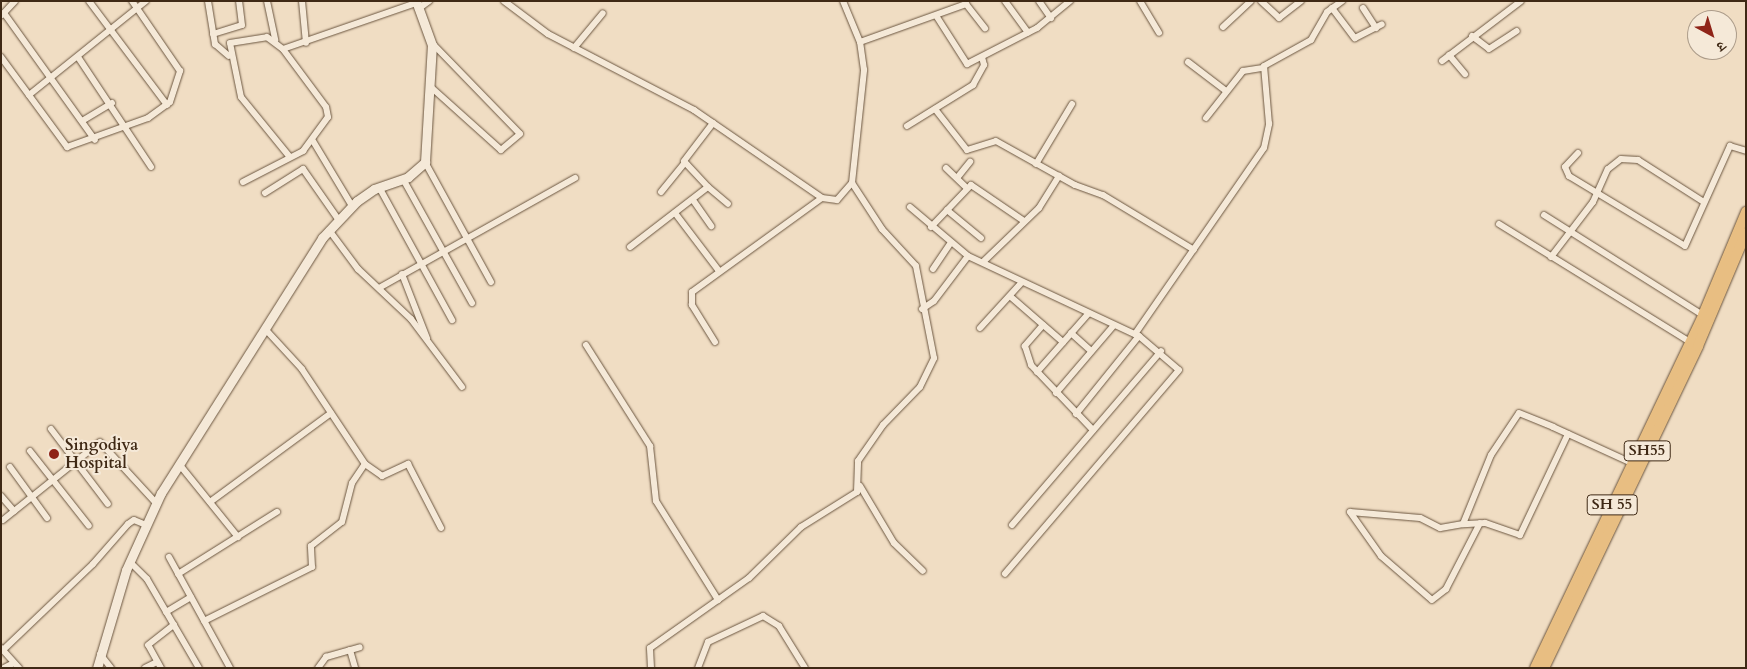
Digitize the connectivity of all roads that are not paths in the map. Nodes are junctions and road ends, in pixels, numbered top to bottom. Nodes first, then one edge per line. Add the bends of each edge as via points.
1 (15, 1) edge
2 (89, 1) edge
3 (132, 1) edge
4 (146, 1) edge
5 (208, 1) edge
6 (239, 1) edge
7 (267, 1) edge
8 (302, 1) edge
9 (429, 1) edge
10 (504, 1) edge
11 (843, 1) edge
12 (1005, 1) edge
13 (1039, 1) edge
14 (1070, 1) edge
15 (1140, 1) edge
16 (1251, 1) edge
17 (1261, 1) edge
18 (1301, 1) edge
19 (1339, 2) edge
20 (1520, 2) edge
21 (417, 4) edge
22 (1332, 8) junction
23 (1363, 8) dead end
24 (138, 9) junction
25 (603, 13) dead end
26 (3, 14) edge
27 (937, 17) junction
28 (1051, 18) junction
29 (1223, 27) dead end
30 (985, 28) dead end
31 (1517, 31) dead end
32 (109, 32) junction
33 (1028, 33) junction
34 (1159, 33) dead end
35 (213, 34) junction
36 (1472, 36) junction
37 (275, 40) junction
38 (430, 41) junction
39 (860, 42) junction
40 (306, 43) junction
41 (574, 48) junction
42 (283, 49) junction
43 (1449, 55) junction
44 (229, 56) junction
45 (1, 57) edge
46 (78, 57) junction
47 (982, 57) junction
48 (1442, 61) dead end
49 (1188, 62) dead end
50 (1263, 68) junction
51 (1465, 74) dead end
52 (51, 77) junction
53 (432, 88) junction
54 (1226, 91) junction
55 (29, 95) junction
56 (112, 103) junction
57 (1072, 104) dead end
58 (167, 105) junction
59 (935, 109) junction
60 (1206, 118) dead end
61 (82, 121) junction
62 (713, 123) junction
63 (128, 126) junction
64 (907, 126) dead end
65 (95, 140) junction
66 (313, 141) junction
67 (1746, 151) edge
68 (1578, 154) dead end
69 (289, 156) junction
70 (424, 162) junction
71 (970, 162) dead end
72 (684, 164) junction
73 (1036, 164) junction
74 (152, 167) dead end
75 (946, 168) dead end
76 (1058, 176) junction
77 (575, 178) dead end
78 (957, 178) junction
79 (403, 179) junction
80 (243, 182) dead end
81 (852, 183) junction
82 (379, 187) junction
83 (708, 187) junction
84 (967, 188) junction
85 (265, 192) dead end
86 (661, 192) dead end
87 (1597, 193) junction
88 (822, 198) junction
89 (693, 200) junction
90 (1704, 202) junction
91 (728, 204) dead end
92 (352, 206) junction
93 (910, 207) dead end
94 (947, 210) junction
95 (1746, 212) edge
96 (675, 213) junction
97 (1544, 215) dead end
98 (338, 219) junction
99 (1024, 221) junction
100 (1499, 224) dead end
101 (711, 226) dead end
102 (932, 227) junction
103 (329, 230) junction
104 (1571, 230) junction
105 (1746, 233) edge
106 (468, 238) junction
107 (981, 238) dead end
108 (950, 244) junction
109 (630, 247) dead end
110 (1194, 250) junction
111 (442, 252) junction
112 (968, 256) junction
113 (1551, 257) junction
114 (983, 262) junction
115 (422, 264) junction
116 (933, 269) dead end
117 (719, 271) junction
118 (402, 274) junction
119 (491, 282) dead end
120 (1022, 282) junction
121 (379, 288) junction
122 (1011, 297) junction
123 (472, 303) dead end
124 (926, 307) junction
125 (1088, 314) junction
126 (1703, 314) junction
127 (452, 320) dead end
128 (1043, 325) junction
129 (1114, 325) junction
130 (980, 328) dead end
131 (266, 330) junction
132 (1071, 333) junction
133 (1137, 335) junction
134 (427, 338) junction
135 (715, 342) dead end
136 (1063, 342) junction
137 (1690, 342) junction
138 (586, 345) dead end
139 (1091, 351) junction
140 (1161, 351) junction
141 (1037, 372) junction
142 (462, 387) dead end
143 (1056, 393) junction
144 (331, 413) junction
145 (1076, 414) junction
146 (51, 429) dead end
147 (1093, 430) junction
148 (1568, 434) junction
149 (30, 451) dead end
150 (75, 462) junction
151 (179, 464) junction
152 (365, 464) junction
153 (1636, 465) junction
154 (10, 467) dead end
155 (53, 482) junction
156 (860, 484) junction
157 (1, 496) edge
158 (33, 497) junction
159 (210, 502) junction
160 (156, 503) junction
161 (108, 504) dead end
162 (14, 512) junction
163 (277, 512) dead end
164 (47, 518) dead end
165 (3, 520) dead end
166 (1480, 523) junction
167 (1463, 524) junction
168 (146, 525) junction
169 (1012, 525) dead end
170 (89, 526) dead end
171 (441, 528) dead end
172 (238, 537) junction
173 (169, 557) dead end
174 (130, 562) junction
175 (923, 571) dead end
176 (1586, 571) junction
177 (178, 574) junction
178 (1005, 574) dead end
179 (191, 597) junction
180 (718, 600) junction
181 (166, 612) junction
182 (204, 622) junction
183 (174, 625) junction
184 (360, 647) dead end
185 (2, 649) edge
186 (350, 650) junction
187 (100, 654) junction
188 (158, 665) edge
189 (17, 666) edge
190 (320, 667) edge
191 (4, 668) edge
192 (97, 668) edge
193 (111, 668) edge
194 (146, 668) edge
195 (199, 668) edge
196 (230, 668) edge
197 (355, 668) edge
198 (651, 668) edge
199 (698, 668) edge
200 (805, 668) edge
201 (1535, 668) edge
202 (1544, 668) edge

1 - 26 street
2 - 32 street
3 - 24 street
4 - 24 street
5 - 35 street
6 - 35 street via 242,25
7 - 37 street
8 - 40 street
9 - 21 street
10 - 41 street
11 - 39 street
12 - 33 street
13 - 28 street
14 - 28 street
15 - 34 street
16 - 29 street
17 - 18 street via 1280,18
19 - 22 street
20 - 36 street
21 - 38 street
21 - 40 street
22 - 23 street via 1355,38 1379,26
22 - 50 street via 1315,37
24 - 32 street
24 - 58 street via 180,71
25 - 41 street
26 - 52 street
27 - 30 street via 966,4
27 - 39 street
27 - 47 street via 963,63
28 - 33 street
31 - 36 street via 1489,49
32 - 46 street
32 - 58 street
33 - 47 street
35 - 44 street via 216,46
36 - 43 street
37 - 42 street
37 - 44 street via 255,36 230,43
38 - 53 street
38 - 53 street via 520,134 501,150
39 - 81 street via 863,106
40 - 42 street
41 - 62 street
42 - 66 street via 328,111
43 - 48 street
43 - 51 street
44 - 69 street via 241,98
45 - 55 street
46 - 52 street
46 - 56 street
47 - 59 street via 984,64 974,84
49 - 54 street
50 - 54 street via 1243,70
50 - 110 street via 1269,124 1264,148
52 - 55 street
52 - 61 street
53 - 70 street
54 - 60 street
55 - 65 street via 67,147
56 - 61 street
56 - 63 street
57 - 73 street
58 - 63 street
59 - 64 street
59 - 73 street via 967,150 992,140
61 - 65 street
62 - 72 street
62 - 88 street
63 - 65 street
63 - 74 street
66 - 69 street
66 - 92 street
67 - 90 street via 1730,146
68 - 87 street via 1565,172
69 - 80 street
70 - 79 street
70 - 106 street
71 - 78 street
72 - 83 street
72 - 86 street
73 - 76 street
75 - 78 street
76 - 99 street via 1042,205
76 - 110 street via 1103,195
77 - 106 street
78 - 84 street
79 - 82 street
79 - 111 street
81 - 88 street via 838,200
81 - 124 street via 882,229 910,255
82 - 92 street
82 - 115 street
83 - 89 street
83 - 91 street
84 - 94 street
84 - 99 street via 975,186
85 - 98 street via 303,169
87 - 90 street via 1614,163 1631,157
87 - 90 street via 1686,246
87 - 104 street
88 - 117 street
89 - 96 street
89 - 101 street
92 - 98 street
93 - 102 street
94 - 102 street
94 - 107 street
95 - 126 main road
96 - 109 street
96 - 117 street
97 - 104 street
98 - 103 street
99 - 114 street
100 - 113 street
102 - 108 street
103 - 121 street
103 - 131 street
104 - 113 street
104 - 126 street
105 - 153 main road, SH55
106 - 111 street
106 - 119 street
108 - 112 street
108 - 116 street
110 - 133 street
111 - 115 street
111 - 123 street
112 - 114 street
112 - 124 street
113 - 137 street
114 - 120 street
115 - 118 street
115 - 127 street
117 - 135 street via 690,296
118 - 121 street
118 - 134 street
120 - 122 street
120 - 125 street
121 - 134 street
122 - 128 street
122 - 130 street
124 - 156 street via 934,358 920,387 883,425 858,461 855,475
125 - 129 street
125 - 132 street
126 - 137 main road
128 - 136 street
128 - 141 street via 1025,348
129 - 133 street
129 - 139 street
131 - 144 street via 302,369
131 - 151 street
132 - 136 street
132 - 139 street
133 - 140 street
133 - 145 street
134 - 142 street
136 - 141 street
137 - 153 main road
138 - 180 street via 650,446 656,501
139 - 143 street
140 - 147 street
140 - 178 street via 1178,367 1177,375
141 - 143 street
143 - 145 street
144 - 152 street
144 - 159 street
145 - 147 street
146 - 150 street
147 - 169 street
148 - 153 street
148 - 166 street via 1520,535
148 - 167 street via 1519,413 1513,416 1472,497
149 - 155 street
150 - 155 street
150 - 160 street via 94,444 103,443
150 - 161 street
151 - 159 street
151 - 160 street
152 - 171 street via 382,476 408,464
152 - 182 street via 352,483 342,522 312,546 312,567
153 - 176 main road, SH55
154 - 158 street
155 - 158 street
155 - 170 street
156 - 175 street via 894,542
156 - 180 street via 837,507 794,533 749,578
157 - 162 street
158 - 162 street
158 - 164 street
159 - 172 street
160 - 168 street
162 - 165 street
163 - 172 street
166 - 167 street
166 - 167 street via 1446,589 1432,600 1381,556 1350,512 1385,512 1446,529
168 - 174 street
168 - 185 street via 128,524 93,564
172 - 177 street
173 - 177 street
174 - 181 street via 146,579
174 - 187 street
176 - 201 main road
176 - 202 main road, SH55
177 - 179 street
179 - 181 street
179 - 182 street
180 - 198 street via 650,648
181 - 183 street
182 - 196 street
183 - 188 street via 148,645
183 - 195 street
184 - 186 street
185 - 189 street
186 - 190 street via 326,657
186 - 197 street
187 - 192 street
187 - 193 street
188 - 194 street
189 - 191 street
199 - 200 street via 708,642 763,616 779,626

